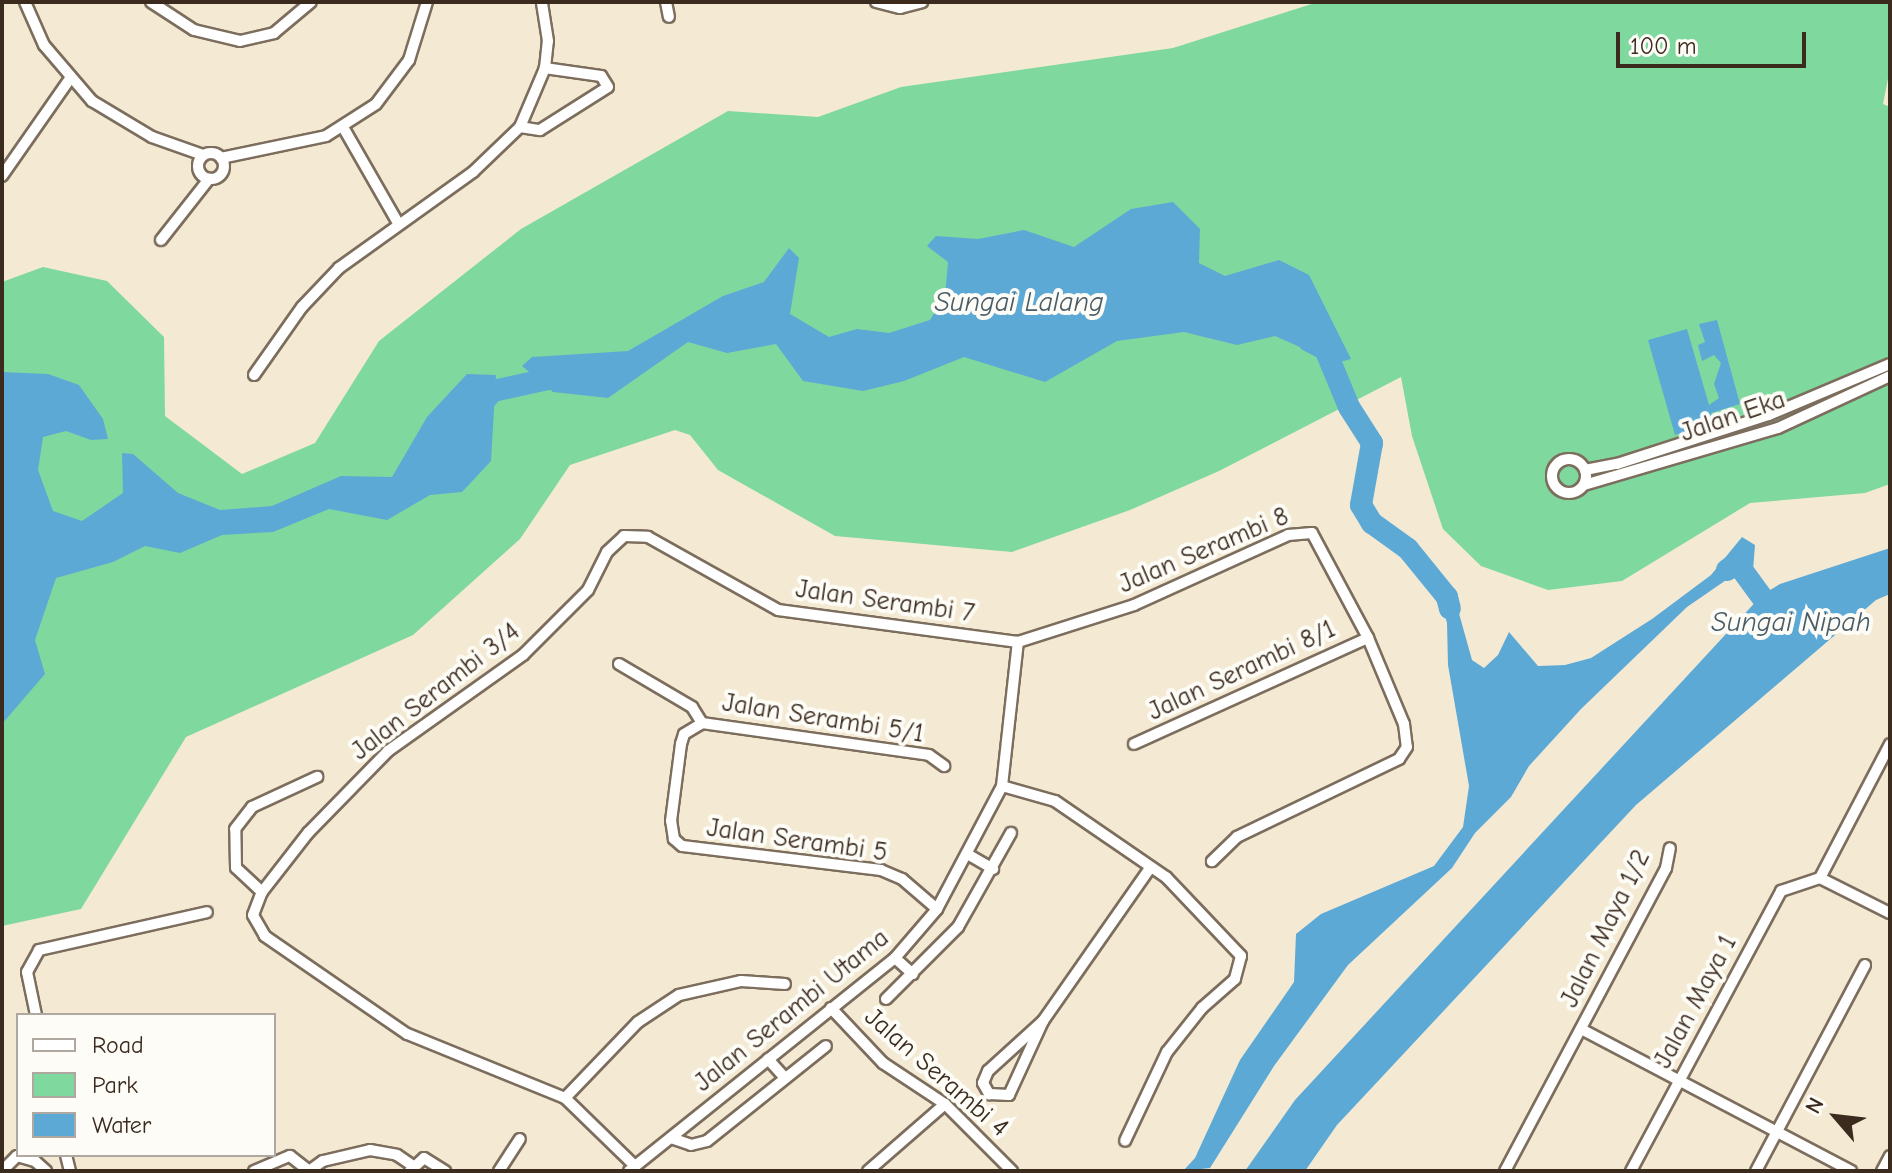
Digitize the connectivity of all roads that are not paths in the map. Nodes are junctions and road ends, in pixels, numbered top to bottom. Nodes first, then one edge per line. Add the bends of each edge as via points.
1 (25, 2) edge
2 (151, 2) edge
3 (311, 2) edge
4 (427, 2) edge
5 (542, 2) edge
6 (666, 2) edge
7 (876, 2) edge
8 (922, 2) edge
9 (669, 17) dead end
10 (545, 68) junction
11 (69, 80) junction
12 (343, 127) junction
13 (520, 127) junction
14 (203, 155) junction
15 (221, 158) junction
16 (2, 176) edge
17 (209, 179) junction
18 (398, 223) junction
19 (161, 240) dead end
20 (1890, 364) edge
21 (254, 375) dead end
22 (1890, 376) edge
23 (1585, 470) junction
24 (1584, 485) junction
25 (597, 578) joint
26 (1368, 638) junction
27 (1018, 642) junction
28 (619, 664) dead end
29 (702, 723) junction
30 (1134, 744) dead end
31 (1890, 744) edge
32 (944, 766) dead end
33 (317, 777) dead end
34 (1002, 786) junction
35 (1011, 833) dead end
36 (1670, 848) dead end
37 (969, 855) junction
38 (1212, 861) dead end
39 (1150, 868) junction
40 (993, 869) junction
41 (1820, 878) junction
42 (262, 892) junction
43 (937, 909) junction
44 (207, 912) dead end
45 (1890, 913) edge
46 (895, 958) junction
47 (1865, 965) dead end
48 (913, 974) junction
49 (785, 984) dead end
50 (886, 999) dead end
51 (831, 1008) junction
52 (36, 1013) edge
53 (1043, 1021) junction
54 (1581, 1029) junction
55 (826, 1046) dead end
56 (768, 1059) junction
57 (785, 1078) junction
58 (1681, 1078) junction
59 (565, 1098) junction
60 (945, 1104) junction
61 (1777, 1131) junction
62 (671, 1138) junction
63 (520, 1139) dead end
64 (1125, 1141) dead end
65 (1890, 1156) edge
66 (21, 1157) edge
67 (411, 1168) edge
68 (632, 1168) edge
69 (46, 1171) edge
70 (254, 1171) edge
71 (309, 1171) edge
72 (445, 1171) edge
73 (499, 1171) edge
74 (868, 1171) edge
75 (1012, 1171) edge
76 (1505, 1171) edge
77 (1631, 1171) edge
78 (1756, 1171) edge
79 (1851, 1171) edge
80 (1882, 1171) edge

1 - 11 street via 44,45
2 - 3 street via 194,30 240,41 274,33
4 - 12 street via 418,39 394,82
5 - 10 street via 548,41
6 - 9 street
7 - 8 street via 900,8
10 - 13 street
10 - 13 street via 601,76 608,87 540,130
11 - 14 street via 122,120
11 - 16 street
12 - 15 street via 284,147
12 - 18 street
13 - 18 street via 503,149
14 - 15 street
14 - 17 street via 198,169
15 - 17 street via 222,172
17 - 19 street
18 - 21 street via 339,268 302,307
20 - 23 street, Jalan Eka via 1769,415
22 - 24 street, Jalan Eka via 1778,428
23 - 24 street
23 - 24 street, Jalan Eka via 1570,459 1558,463 1552,475 1561,491 1574,492
25 - 27 street, Jalan Serambi 7 via 615,543 624,536 648,537 778,610
25 - 42 street, Jalan Serambi 3/4 via 523,655 388,751 308,833
26 - 27 street, Jalan Serambi 8 via 1317,538 1305,530 1134,605
26 - 30 street, Jalan Serambi 8/1
26 - 38 street, Jalan Serambi 8 via 1404,724 1404,753 1237,837
27 - 34 street, Jalan Serambi Utama
28 - 29 street, Jalan Serambi 5/1 via 692,707
29 - 32 street, Jalan Serambi 5/1 via 929,755
29 - 43 street, Jalan Serambi 5 via 692,726 681,744 671,821 674,839 693,849 881,870 902,879
31 - 41 street
33 - 42 street via 252,807 235,829 236,868
34 - 37 street, Jalan Serambi Utama
34 - 39 street via 1055,801
35 - 40 street, Jalan Serambi Utama
36 - 54 street, Jalan Maya 1/2 via 1666,868
37 - 40 street
37 - 43 street, Jalan Serambi Utama
39 - 53 street
39 - 64 street via 1181,889 1237,949 1242,964 1167,1052
40 - 48 street, Jalan Serambi Utama via 958,927
41 - 45 street
41 - 58 street, Jalan Maya 1 via 1794,883 1773,902
42 - 59 street via 254,905 257,928 353,998 407,1034
43 - 46 street, Jalan Serambi Utama
44 - 52 street via 39,950 27,972
46 - 48 street
46 - 51 street, Jalan Serambi Utama
47 - 61 street
48 - 50 street, Jalan Serambi Utama
49 - 59 street via 741,981 679,995 638,1022
51 - 56 street, Jalan Serambi Utama
51 - 60 street, Jalan Serambi 4 via 899,1076
53 - 53 street via 988,1071 983,1083 989,1094 1009,1095
54 - 58 street
54 - 76 street, Jalan Maya 1/2
55 - 57 street, Jalan Serambi Utama
56 - 57 street
56 - 62 street, Jalan Serambi Utama
57 - 62 street, Jalan Serambi Utama via 707,1141 691,1145
58 - 61 street
58 - 77 street, Jalan Maya 1
59 - 68 street
60 - 74 street
60 - 75 street, Jalan Serambi 4
61 - 78 street
61 - 79 street
62 - 68 street, Jalan Serambi Utama
63 - 73 street
65 - 80 street
66 - 69 street
67 - 71 street via 397,1155 370,1150 323,1161
67 - 72 street via 431,1159
70 - 71 street via 290,1156

